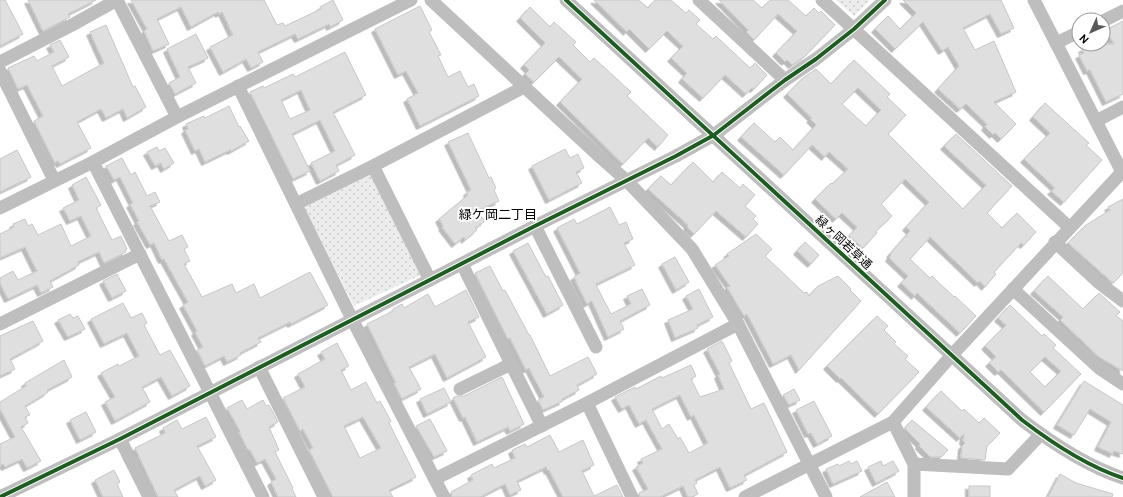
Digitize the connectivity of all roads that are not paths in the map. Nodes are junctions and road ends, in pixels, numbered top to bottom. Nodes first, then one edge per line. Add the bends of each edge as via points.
1 (117, 0) edge
2 (411, 0) edge
3 (431, 0) edge
4 (566, 0) edge
5 (699, 0) edge
6 (822, 0) edge
7 (885, 0) edge
8 (1034, 0) edge
9 (1123, 11) edge
10 (1111, 17) edge
11 (854, 28) junction
12 (1071, 36) edge
13 (1056, 43) junction
14 (0, 62) edge
15 (0, 71) edge
16 (785, 80) junction
17 (238, 86) junction
18 (524, 87) junction
19 (1123, 107) edge
20 (177, 117) junction
21 (1096, 121) junction
22 (714, 135) junction
23 (93, 162) junction
24 (373, 166) junction
25 (1122, 173) edge
26 (54, 180) junction
27 (627, 180) junction
28 (296, 204) junction
29 (0, 208) edge
30 (536, 226) junction
31 (1069, 227) junction
32 (1055, 242) junction
33 (140, 254) junction
34 (462, 264) junction
35 (430, 280) junction
36 (1013, 289) junction
37 (1123, 301) edge
38 (352, 319) junction
39 (0, 324) edge
40 (738, 324) junction
41 (596, 347) dead end
42 (952, 355) junction
43 (511, 364) junction
44 (260, 367) junction
45 (1123, 384) edge
46 (460, 389) dead end
47 (209, 392) junction
48 (587, 403) junction
49 (893, 422) junction
50 (542, 426) junction
51 (1041, 434) junction
52 (120, 439) junction
53 (810, 464) junction
54 (914, 464) junction
55 (1123, 478) edge
56 (435, 479) junction
57 (0, 497) edge
58 (149, 497) edge
59 (263, 497) edge
60 (324, 497) edge
61 (444, 497) edge
62 (632, 497) edge
63 (745, 497) edge
64 (826, 497) edge
65 (914, 497) edge

1 - 14 street
1 - 20 street
2 - 17 street
3 - 18 street
4 - 22 street, 緑ヶ岡若草通
5 - 16 street
6 - 11 street
7 - 11 street
8 - 13 street
9 - 10 street
11 - 16 street
11 - 31 street
12 - 13 street
13 - 21 street
15 - 26 street
16 - 22 street
17 - 20 street
17 - 28 street
18 - 24 street
18 - 27 street
19 - 21 street
20 - 23 street
21 - 25 street
22 - 27 street
22 - 42 street, 緑ヶ岡若草通
23 - 26 street
23 - 33 street
24 - 28 street
24 - 35 street
25 - 31 street
26 - 29 street
27 - 30 street
27 - 40 street via 692,249
28 - 38 street
30 - 34 street
30 - 41 street
31 - 32 street
32 - 36 street
32 - 37 street via 1098,282
33 - 39 street
33 - 47 street
34 - 35 street
34 - 43 street
35 - 38 street
36 - 42 street
36 - 45 street via 1099,368
38 - 44 street
38 - 56 street
40 - 48 street
40 - 53 street
42 - 49 street
42 - 51 street, 緑ヶ岡若草通 via 1022,420
43 - 46 street
43 - 50 street
44 - 47 street
44 - 60 street
47 - 52 street
47 - 59 street
48 - 50 street
48 - 62 street
49 - 53 street
49 - 54 street
50 - 56 street
51 - 54 street via 1008,469
51 - 55 street, 緑ヶ岡若草通 via 1083,461
52 - 57 street
52 - 58 street
53 - 63 street
53 - 64 street
54 - 65 street
56 - 61 street

